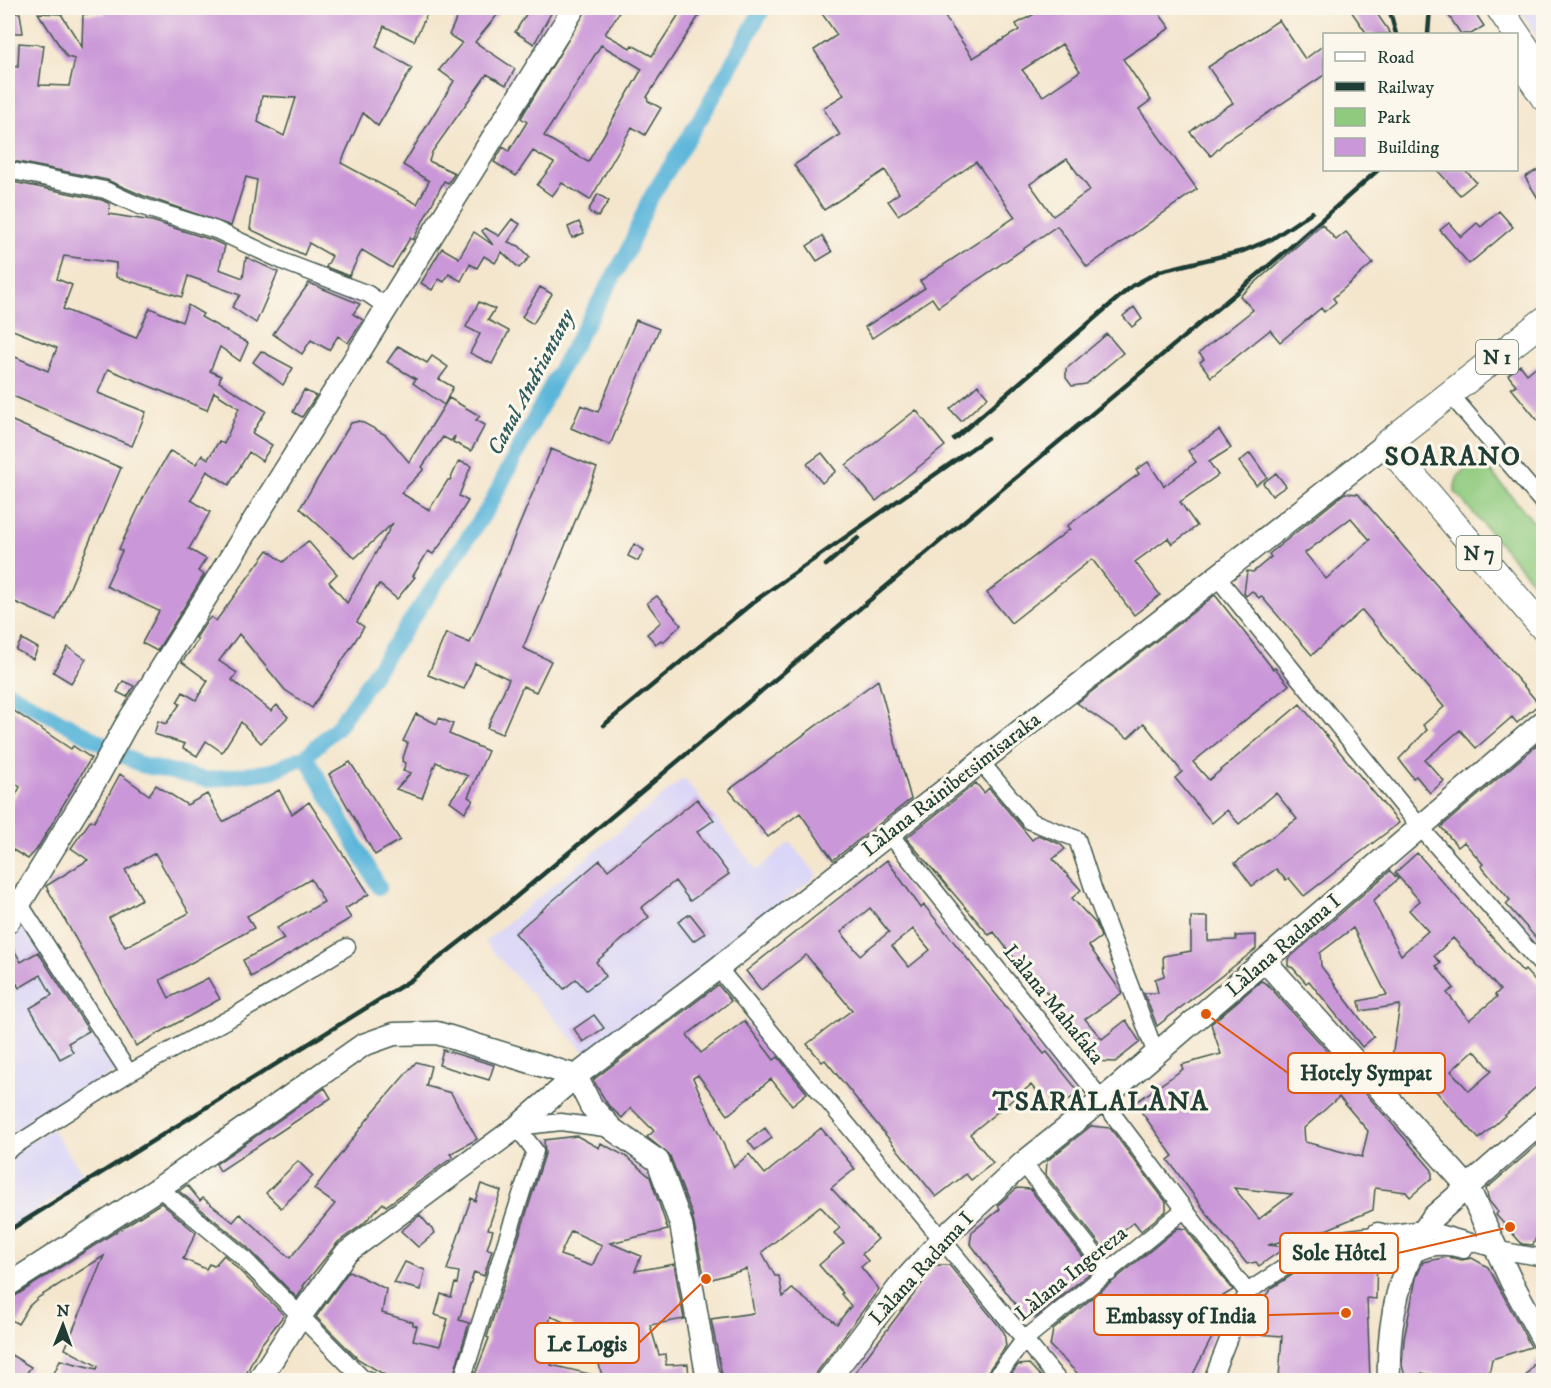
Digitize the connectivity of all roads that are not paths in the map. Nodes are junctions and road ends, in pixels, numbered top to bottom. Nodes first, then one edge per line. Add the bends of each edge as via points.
1 (574, 8) edge
2 (1483, 8) edge
3 (1499, 8) edge
4 (1500, 33) edge
5 (1516, 33) edge
6 (1518, 36) edge
7 (1518, 60) edge
8 (1544, 74) edge
9 (1544, 98) edge
10 (8, 170) edge
11 (387, 307) junction
12 (1544, 320) edge
13 (1450, 394) junction
14 (1386, 444) junction
15 (1544, 504) edge
16 (1217, 577) junction
17 (1544, 629) edge
18 (1544, 721) edge
19 (980, 761) junction
20 (1420, 827) junction
21 (888, 832) junction
22 (13, 913) edge
23 (347, 947) dead end
24 (1265, 960) junction
25 (718, 968) junction
26 (1544, 968) edge
27 (1156, 1054) junction
28 (129, 1072) junction
29 (576, 1076) junction
30 (1102, 1100) junction
31 (1544, 1120) edge
32 (517, 1127) junction
33 (612, 1128) junction
34 (8, 1150) edge
35 (1023, 1163) junction
36 (1468, 1187) junction
37 (159, 1188) junction
38 (1185, 1209) junction
39 (1424, 1229) junction
40 (1378, 1233) junction
41 (940, 1240) junction
42 (1499, 1250) junction
43 (1544, 1258) edge
44 (1408, 1260) junction
45 (1108, 1273) junction
46 (1511, 1281) junction
47 (8, 1285) edge
48 (1247, 1292) junction
49 (301, 1315) junction
50 (1024, 1340) junction
51 (1544, 1342) edge
52 (259, 1380) edge
53 (369, 1380) edge
54 (462, 1380) edge
55 (710, 1380) edge
56 (828, 1380) edge
57 (994, 1380) edge
58 (1058, 1380) edge
59 (1212, 1380) edge
60 (1389, 1380) edge

1 - 11 street
2 - 4 main road
3 - 5 main road
6 - 8 main road
7 - 9 main road
10 - 11 street via 105,190 140,206 216,230 368,294
11 - 22 street
12 - 13 main road, N 1
13 - 14 main road, N 1
13 - 15 street
14 - 16 street, Làlana Rainibetsimisaraka
14 - 17 main road, N 7
16 - 19 street, Làlana Rainibetsimisaraka
16 - 20 street
18 - 20 street, Làlana Radama I
19 - 21 street, Làlana Rainibetsimisaraka
19 - 27 street via 1030,821 1077,838
20 - 24 street, Làlana Radama I
20 - 26 street
21 - 25 street, Làlana Rainibetsimisaraka
21 - 30 street, Làlana Mahafaka
22 - 28 street
23 - 28 street via 236,1016
24 - 27 street, Làlana Radama I
24 - 36 street
25 - 29 street, Làlana Rainibetsimisaraka
25 - 41 street
27 - 30 street, Làlana Radama I
28 - 34 street
29 - 32 street, Làlana Rainibetsimisaraka
29 - 33 street via 591,1106
29 - 37 street via 437,1033 394,1034 363,1045
30 - 35 street, Làlana Radama I
30 - 38 street, Làlana Mahafaka
31 - 36 street
32 - 33 street via 561,1122
32 - 49 street, Làlana Rainibetsimisaraka via 346,1253
32 - 54 street via 535,1151
33 - 55 street via 658,1161 681,1224
35 - 41 street, Làlana Radama I
35 - 45 street
36 - 39 street
36 - 42 street
37 - 47 street
37 - 49 street via 240,1255
38 - 45 street, Làlana Ingereza
38 - 48 street, Làlana Mahafaka
39 - 40 street
39 - 42 street
39 - 44 street
40 - 44 street via 1397,1240
40 - 48 street via 1325,1241
41 - 50 street
41 - 56 street, Làlana Radama I
42 - 43 street
42 - 46 street
44 - 46 street via 1422,1249 1454,1247 1494,1263
44 - 60 street via 1390,1323
45 - 50 street, Làlana Ingereza
46 - 51 street
48 - 59 street
49 - 52 street, Làlana Rainibetsimisaraka
49 - 53 street via 362,1378
50 - 57 street, Làlana Ingereza
50 - 58 street

